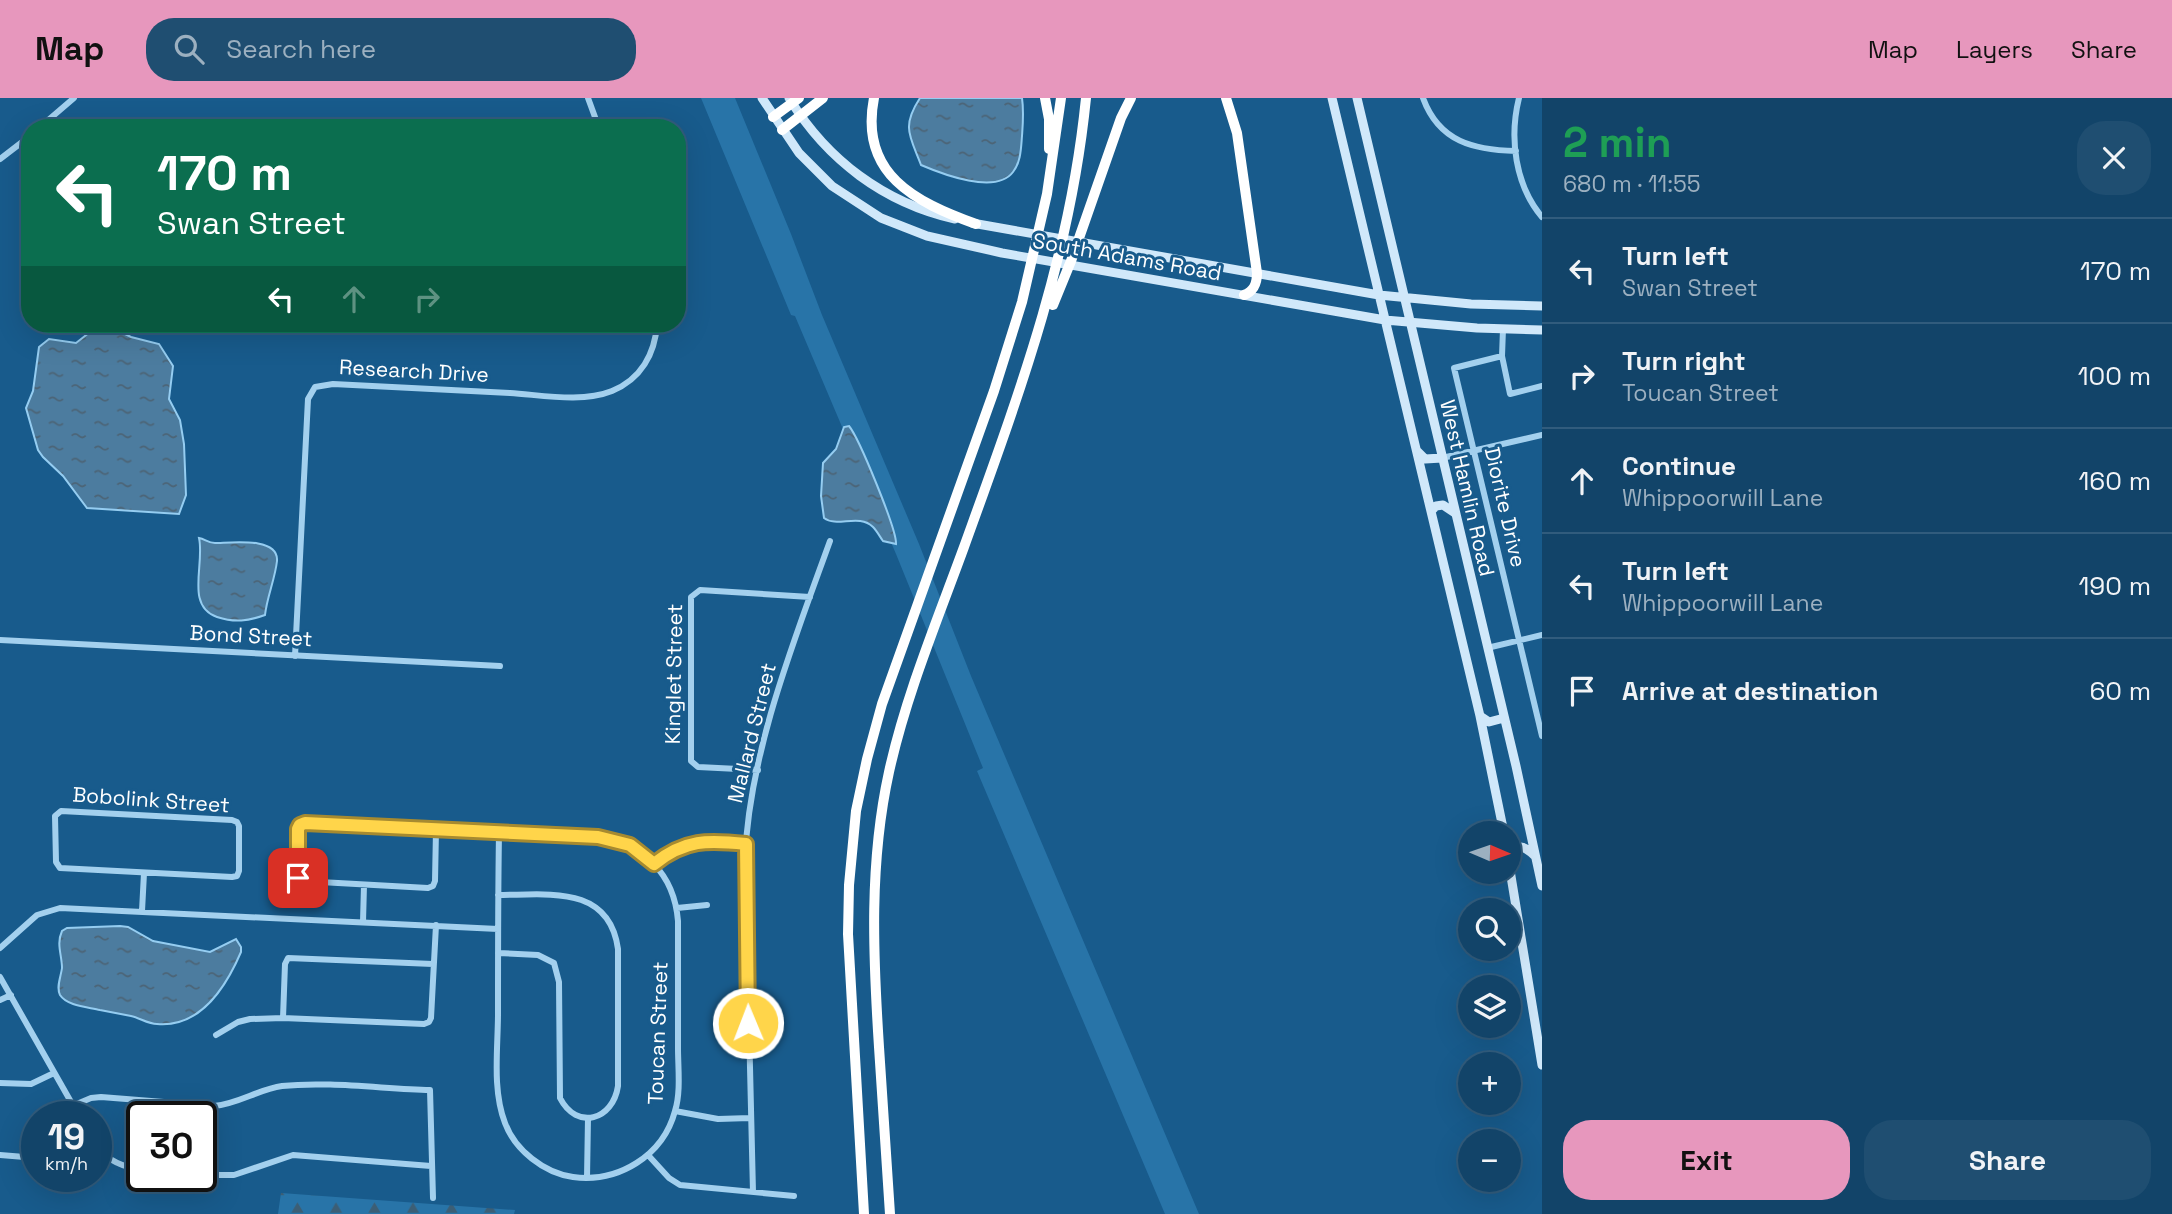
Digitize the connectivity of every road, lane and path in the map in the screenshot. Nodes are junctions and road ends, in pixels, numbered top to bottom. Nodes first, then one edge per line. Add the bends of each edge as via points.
1 (75, 98) edge
2 (588, 98) edge
3 (762, 98) edge
4 (823, 98) edge
5 (874, 98) edge
6 (1045, 98) edge
7 (1061, 98) edge
8 (1086, 98) edge
9 (1131, 98) edge
10 (1226, 98) edge
11 (1332, 98) edge
12 (1357, 98) edge
13 (1423, 98) edge
14 (1519, 98) edge
15 (795, 103) edge
16 (774, 117) junction
17 (50, 119) edge
18 (595, 119) edge
19 (782, 130) junction
20 (21, 143) edge
21 (1516, 150) junction
22 (0, 159) edge
23 (1047, 194) junction
24 (1542, 217) edge
25 (976, 224) junction
26 (1257, 273) junction
27 (1244, 295) junction
28 (1380, 295) junction
29 (1404, 298) junction
30 (1542, 306) edge
31 (1385, 320) junction
32 (1410, 323) junction
33 (1503, 329) junction
34 (1542, 330) edge
35 (656, 333) edge
36 (1032, 353) junction
37 (1502, 356) junction
38 (1542, 386) edge
39 (1542, 435) edge
40 (1416, 450) junction
41 (1474, 451) junction
42 (1442, 458) junction
43 (1431, 511) junction
44 (1456, 514) junction
45 (830, 541) dead end
46 (810, 597) junction
47 (1542, 635) edge
48 (0, 640) edge
49 (1519, 640) junction
50 (1487, 648) junction
51 (295, 656) junction
52 (500, 666) dead end
53 (1480, 716) junction
54 (1504, 719) junction
55 (1542, 736) edge
56 (758, 770) junction
57 (1502, 821) edge
58 (436, 830) junction
59 (499, 833) junction
60 (746, 844) junction
61 (1521, 847) edge
62 (1536, 857) junction
63 (654, 864) junction
64 (144, 873) junction
65 (1512, 884) edge
66 (364, 885) junction
67 (1542, 886) edge
68 (498, 895) junction
69 (707, 905) dead end
70 (677, 908) junction
71 (142, 911) junction
72 (363, 922) junction
73 (436, 925) junction
74 (498, 929) junction
75 (0, 948) edge
76 (498, 953) junction
77 (433, 964) junction
78 (0, 977) edge
79 (11, 995) junction
80 (0, 1000) edge
81 (1533, 1008) junction
82 (1542, 1016) edge
83 (283, 1018) junction
84 (216, 1035) dead end
85 (1542, 1065) edge
86 (54, 1073) junction
87 (0, 1083) edge
88 (69, 1101) edge
89 (84, 1101) edge
90 (675, 1111) junction
91 (588, 1118) junction
92 (750, 1118) junction
93 (0, 1155) edge
94 (648, 1155) junction
95 (21, 1157) edge
96 (432, 1166) junction
97 (217, 1175) edge
98 (586, 1178) junction
99 (753, 1192) junction
100 (794, 1196) dead end
101 (433, 1198) dead end
102 (864, 1214) edge
103 (890, 1214) edge

1 - 17 street
2 - 18 street
3 - 16 main road, South Adams Road
4 - 15 highway
5 - 25 highway via 873,141 892,178 923,203
6 - 23 highway
7 - 23 highway
8 - 36 highway via 1065,234
9 - 36 highway
10 - 26 highway via 1239,144
11 - 28 main road, West Hamlin Road
12 - 29 main road, West Hamlin Road
13 - 21 street via 1435,121 1455,139 1483,150
14 - 21 street
15 - 16 highway
15 - 19 highway
15 - 25 main road, South Adams Road via 815,136 868,183 933,214
16 - 19 main road, South Adams Road
19 - 27 main road, South Adams Road via 822,177 871,212 927,236
20 - 22 street
21 - 24 street via 1524,189
23 - 102 highway via 1009,345 886,693 856,811 848,954
25 - 26 main road, South Adams Road
26 - 27 highway via 1255,285
26 - 28 main road, South Adams Road
27 - 31 main road, South Adams Road
28 - 29 main road, South Adams Road
28 - 31 main road, West Hamlin Road
29 - 30 main road, South Adams Road
29 - 32 main road, West Hamlin Road
31 - 32 main road, South Adams Road
31 - 40 main road, West Hamlin Road
32 - 33 main road, South Adams Road
32 - 42 main road, West Hamlin Road
33 - 34 main road, South Adams Road
33 - 37 street
35 - 51 street, Research Drive via 644,366 625,385 604,394 315,387 309,399
36 - 103 highway via 889,771 874,882 874,958
37 - 38 street via 1510,394
37 - 41 street, Diorite Drive via 1454,368
39 - 41 street
40 - 42 main road via 1425,459
40 - 43 main road, West Hamlin Road
41 - 42 street
41 - 49 street, Diorite Drive
42 - 44 main road, West Hamlin Road
43 - 44 main road via 1443,505
43 - 53 main road, West Hamlin Road
44 - 50 main road, West Hamlin Road
45 - 46 street, Mallard Street
46 - 56 street, Mallard Street via 782,676
46 - 56 street, Kinglet Street via 700,590 691,597 691,761 698,766
47 - 49 street
48 - 51 street, Bond Street
49 - 50 street
49 - 55 street, Diorite Drive
50 - 54 main road, West Hamlin Road
51 - 52 street, Bond Street
53 - 54 main road via 1489,722
53 - 57 main road, West Hamlin Road
54 - 62 main road, West Hamlin Road
56 - 60 street, Mallard Street
58 - 59 street
58 - 66 street via 433,886
58 - 66 street via 300,825 298,878
59 - 63 street, Toucan Street via 615,840
59 - 68 street, Toucan Street
60 - 63 street via 715,841 686,845
60 - 92 street, Mallard Street
61 - 62 main road
62 - 67 main road, West Hamlin Road
63 - 70 street, Toucan Street via 668,883
64 - 64 street, Bobolink Street via 237,876 237,822 57,812 56,862 60,868
64 - 71 street
65 - 81 main road
66 - 72 street
68 - 74 street, Toucan Street
68 - 91 street via 576,897 597,909 615,931 618,1086 610,1109
69 - 70 street
70 - 90 street, Toucan Street
71 - 72 street
71 - 75 street via 45,911
72 - 73 street
73 - 74 street
73 - 77 street
74 - 76 street, Toucan Street
76 - 91 street via 538,955 554,963 560,1098 572,1112
76 - 98 street, Toucan Street via 498,1082 505,1124 514,1140 540,1164
77 - 83 street via 429,1022
77 - 83 street via 288,958
78 - 79 street
79 - 80 street
79 - 86 street
81 - 82 main road
81 - 85 main road
83 - 84 street via 242,1020
86 - 87 street via 31,1084
86 - 88 street
89 - 96 street via 101,1097 214,1106 272,1088 296,1086 430,1090
90 - 92 street via 718,1119
90 - 94 street, Toucan Street
91 - 98 street
92 - 99 street, Mallard Street
93 - 95 street
94 - 98 street, Toucan Street via 612,1174
94 - 99 street via 680,1185
96 - 97 street via 293,1155 234,1175
96 - 101 street
99 - 100 street

